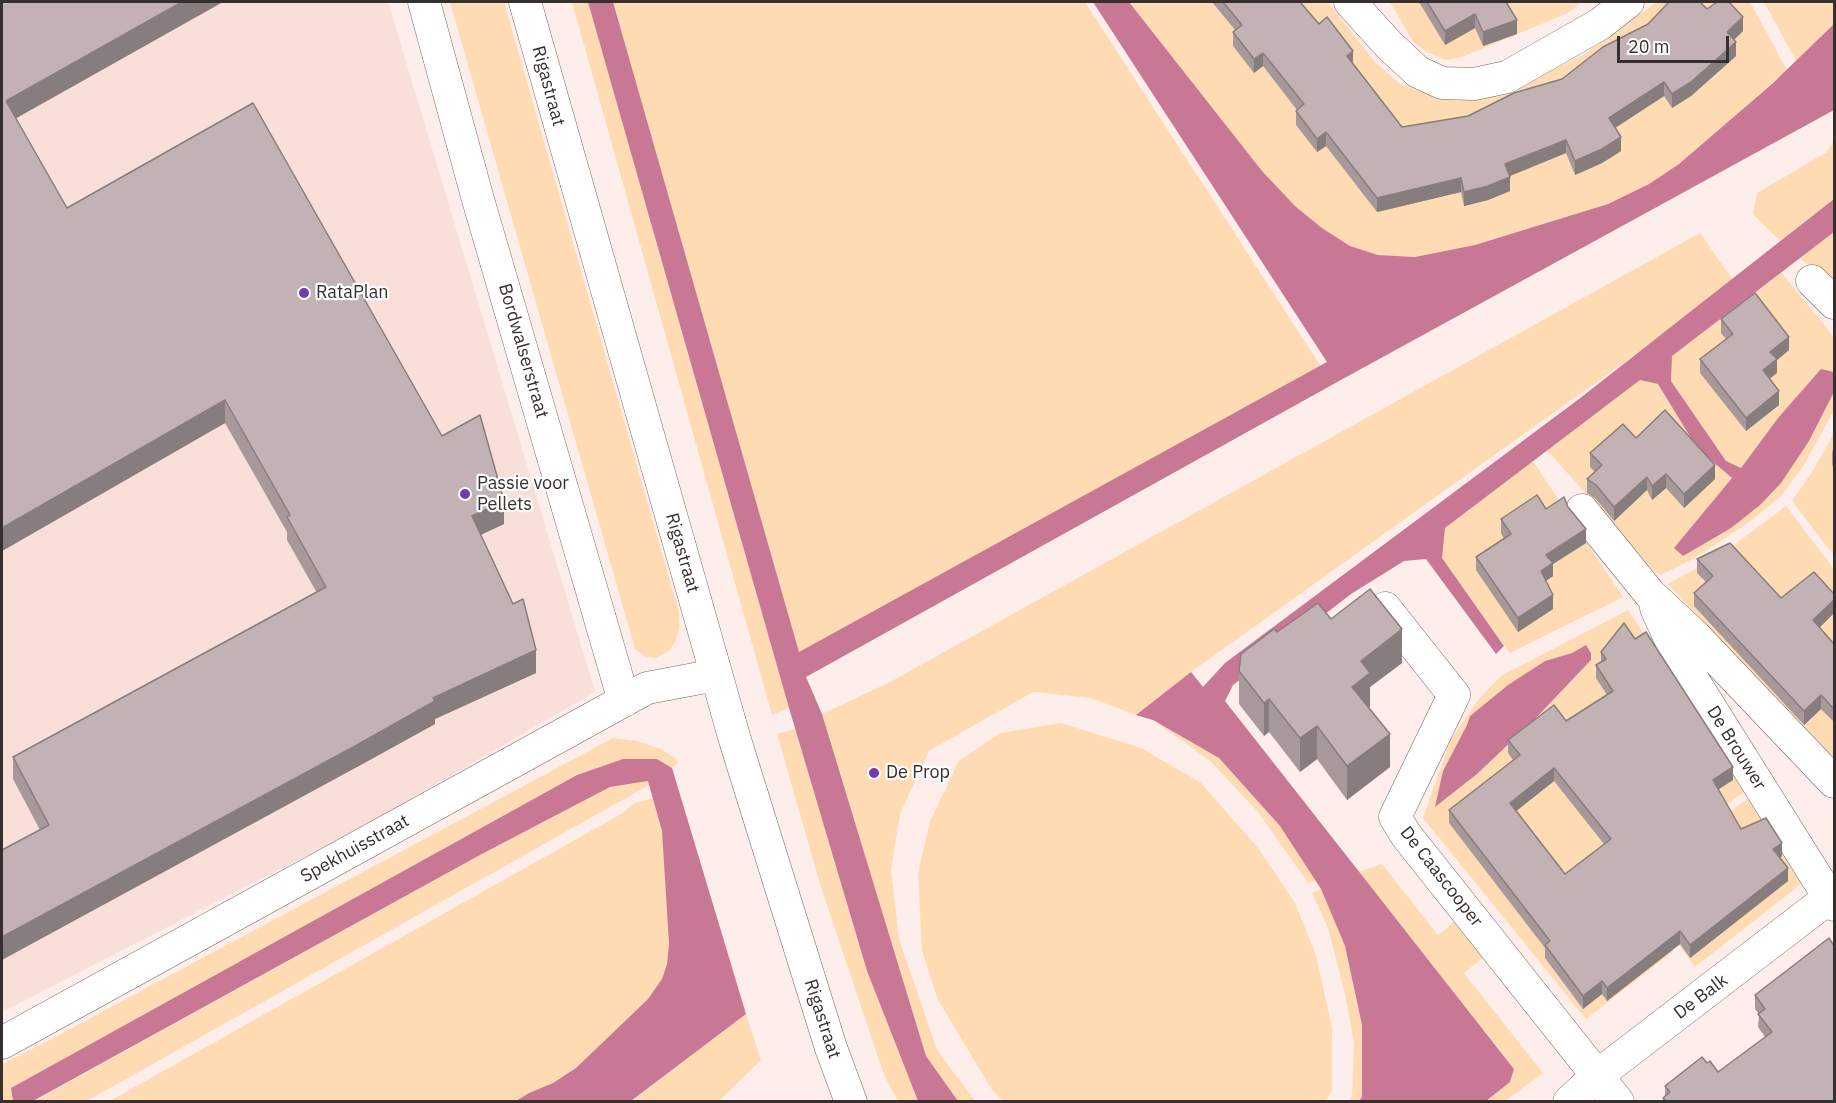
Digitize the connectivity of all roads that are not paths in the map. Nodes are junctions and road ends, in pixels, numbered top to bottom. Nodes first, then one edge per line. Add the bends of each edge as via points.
1 (423, 2) edge
2 (525, 2) edge
3 (1350, 2) edge
4 (1376, 2) edge
5 (1628, 2) edge
6 (1418, 72) junction
7 (1812, 281) dead end
8 (1834, 303) edge
9 (1582, 510) dead end
10 (1650, 594) junction
11 (1384, 608) edge
12 (716, 675) junction
13 (624, 701) junction
14 (1834, 782) edge
15 (1833, 900) edge
16 (2, 1043) edge
17 (1598, 1075) junction
18 (851, 1101) edge
19 (1569, 1101) edge
20 (1618, 1101) edge

1 - 13 street, Bordwalserstraat
2 - 12 street, Rigastraat
3 - 6 street
4 - 6 street
5 - 6 street via 1600,24 1507,77 1474,84 1442,83
7 - 8 street
9 - 10 street, De Brouwer
10 - 14 street, De Brouwer
10 - 15 street, De Brouwer via 1678,656
11 - 17 street, De Caascooper via 1454,695 1395,817
12 - 13 street, Spekhuisstraat via 646,688
12 - 18 street, Rigastraat via 831,1048
13 - 16 street, Spekhuisstraat
15 - 17 street, De Balk
17 - 19 street, De Balk
17 - 20 street, De Caascooper

